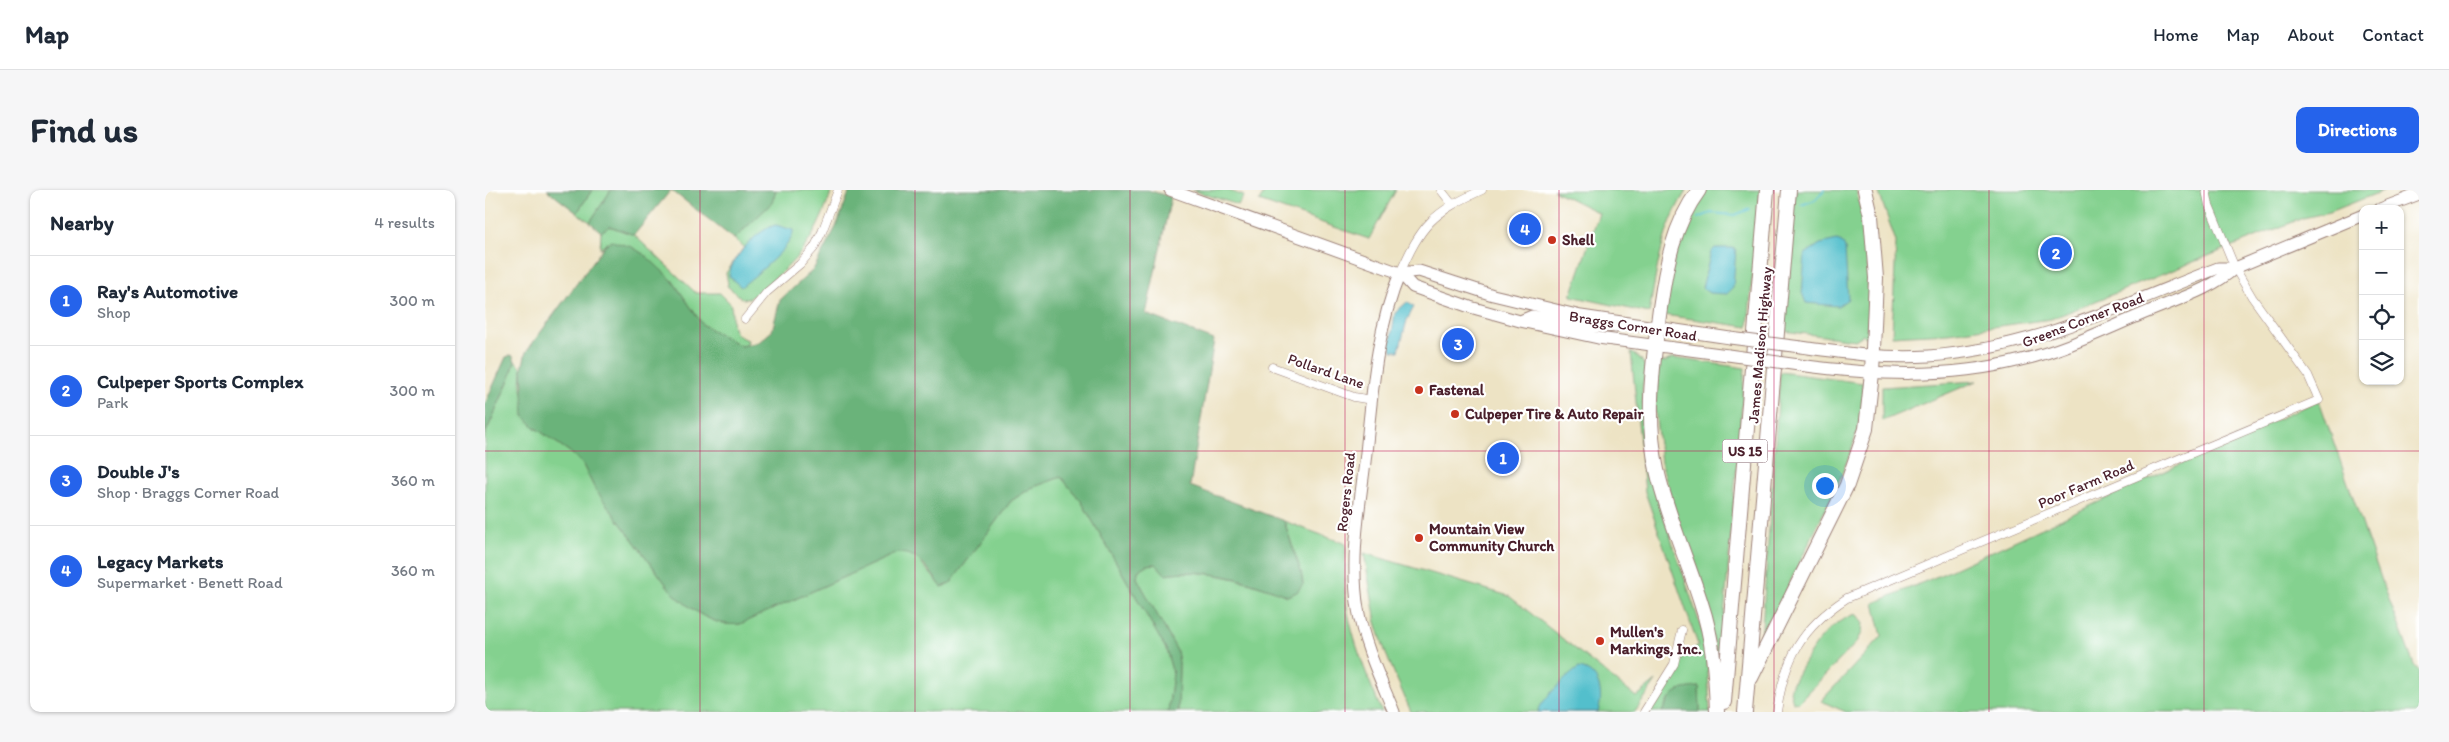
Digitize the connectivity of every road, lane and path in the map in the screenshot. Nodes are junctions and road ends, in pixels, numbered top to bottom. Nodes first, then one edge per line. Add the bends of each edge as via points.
1 (838, 190) edge
2 (1170, 190) edge
3 (1441, 190) edge
4 (1482, 190) edge
5 (1699, 190) edge
6 (1767, 190) edge
7 (1789, 190) edge
8 (1865, 190) edge
9 (2206, 190) edge
10 (2419, 194) edge
11 (1452, 204) junction
12 (2390, 205) edge
13 (2359, 218) edge
14 (2235, 268) junction
15 (1400, 273) junction
16 (745, 319) dead end
17 (1520, 321) junction
18 (1634, 325) junction
19 (1657, 328) junction
20 (1655, 346) junction
21 (1873, 356) junction
22 (1272, 367) dead end
23 (1872, 373) junction
24 (1371, 400) junction
25 (1682, 630) dead end
26 (1747, 686) junction
27 (1394, 712) edge
28 (1645, 712) edge
29 (1717, 712) edge
30 (1724, 712) edge
31 (1745, 712) edge
32 (1777, 712) edge

1 - 16 street via 813,248 800,264 767,292
2 - 15 street, Braggs Corner Road
3 - 11 street
4 - 11 street
5 - 19 highway via 1684,214 1672,244
6 - 30 highway, James Madison Highway / US 15
7 - 26 highway, James Madison Highway / US 15
8 - 21 highway via 1871,216 1876,278
9 - 14 street
10 - 12 street
11 - 15 street via 1420,232
13 - 14 street, Greens Corner Road
14 - 21 street, Greens Corner Road via 2218,268 2080,323 2005,346 1928,356
14 - 23 street, Greens Corner Road via 2221,280 2071,344 2022,360 1941,373
14 - 32 street, Poor Farm Road via 2308,375 2319,400 1847,598 1820,618 1795,648 1786,666
15 - 17 street, Braggs Corner Road via 1413,287
15 - 18 street, Braggs Corner Road via 1419,270 1515,301
15 - 24 street, Rogers Road via 1383,319
17 - 18 street via 1532,316 1597,328
17 - 20 street, Braggs Corner Road via 1598,338
18 - 19 street, Braggs Corner Road
19 - 20 highway
19 - 21 street, Braggs Corner Road, bridge
20 - 23 street, Braggs Corner Road, bridge
20 - 29 highway via 1650,406 1657,471 1707,623 1714,658
21 - 23 highway
22 - 24 street, Pollard Lane via 1354,397
23 - 26 highway via 1866,429 1847,485
24 - 27 street, Rogers Road via 1355,547 1355,586 1366,644
25 - 28 street via 1674,664
26 - 31 highway, James Madison Highway / US 15

